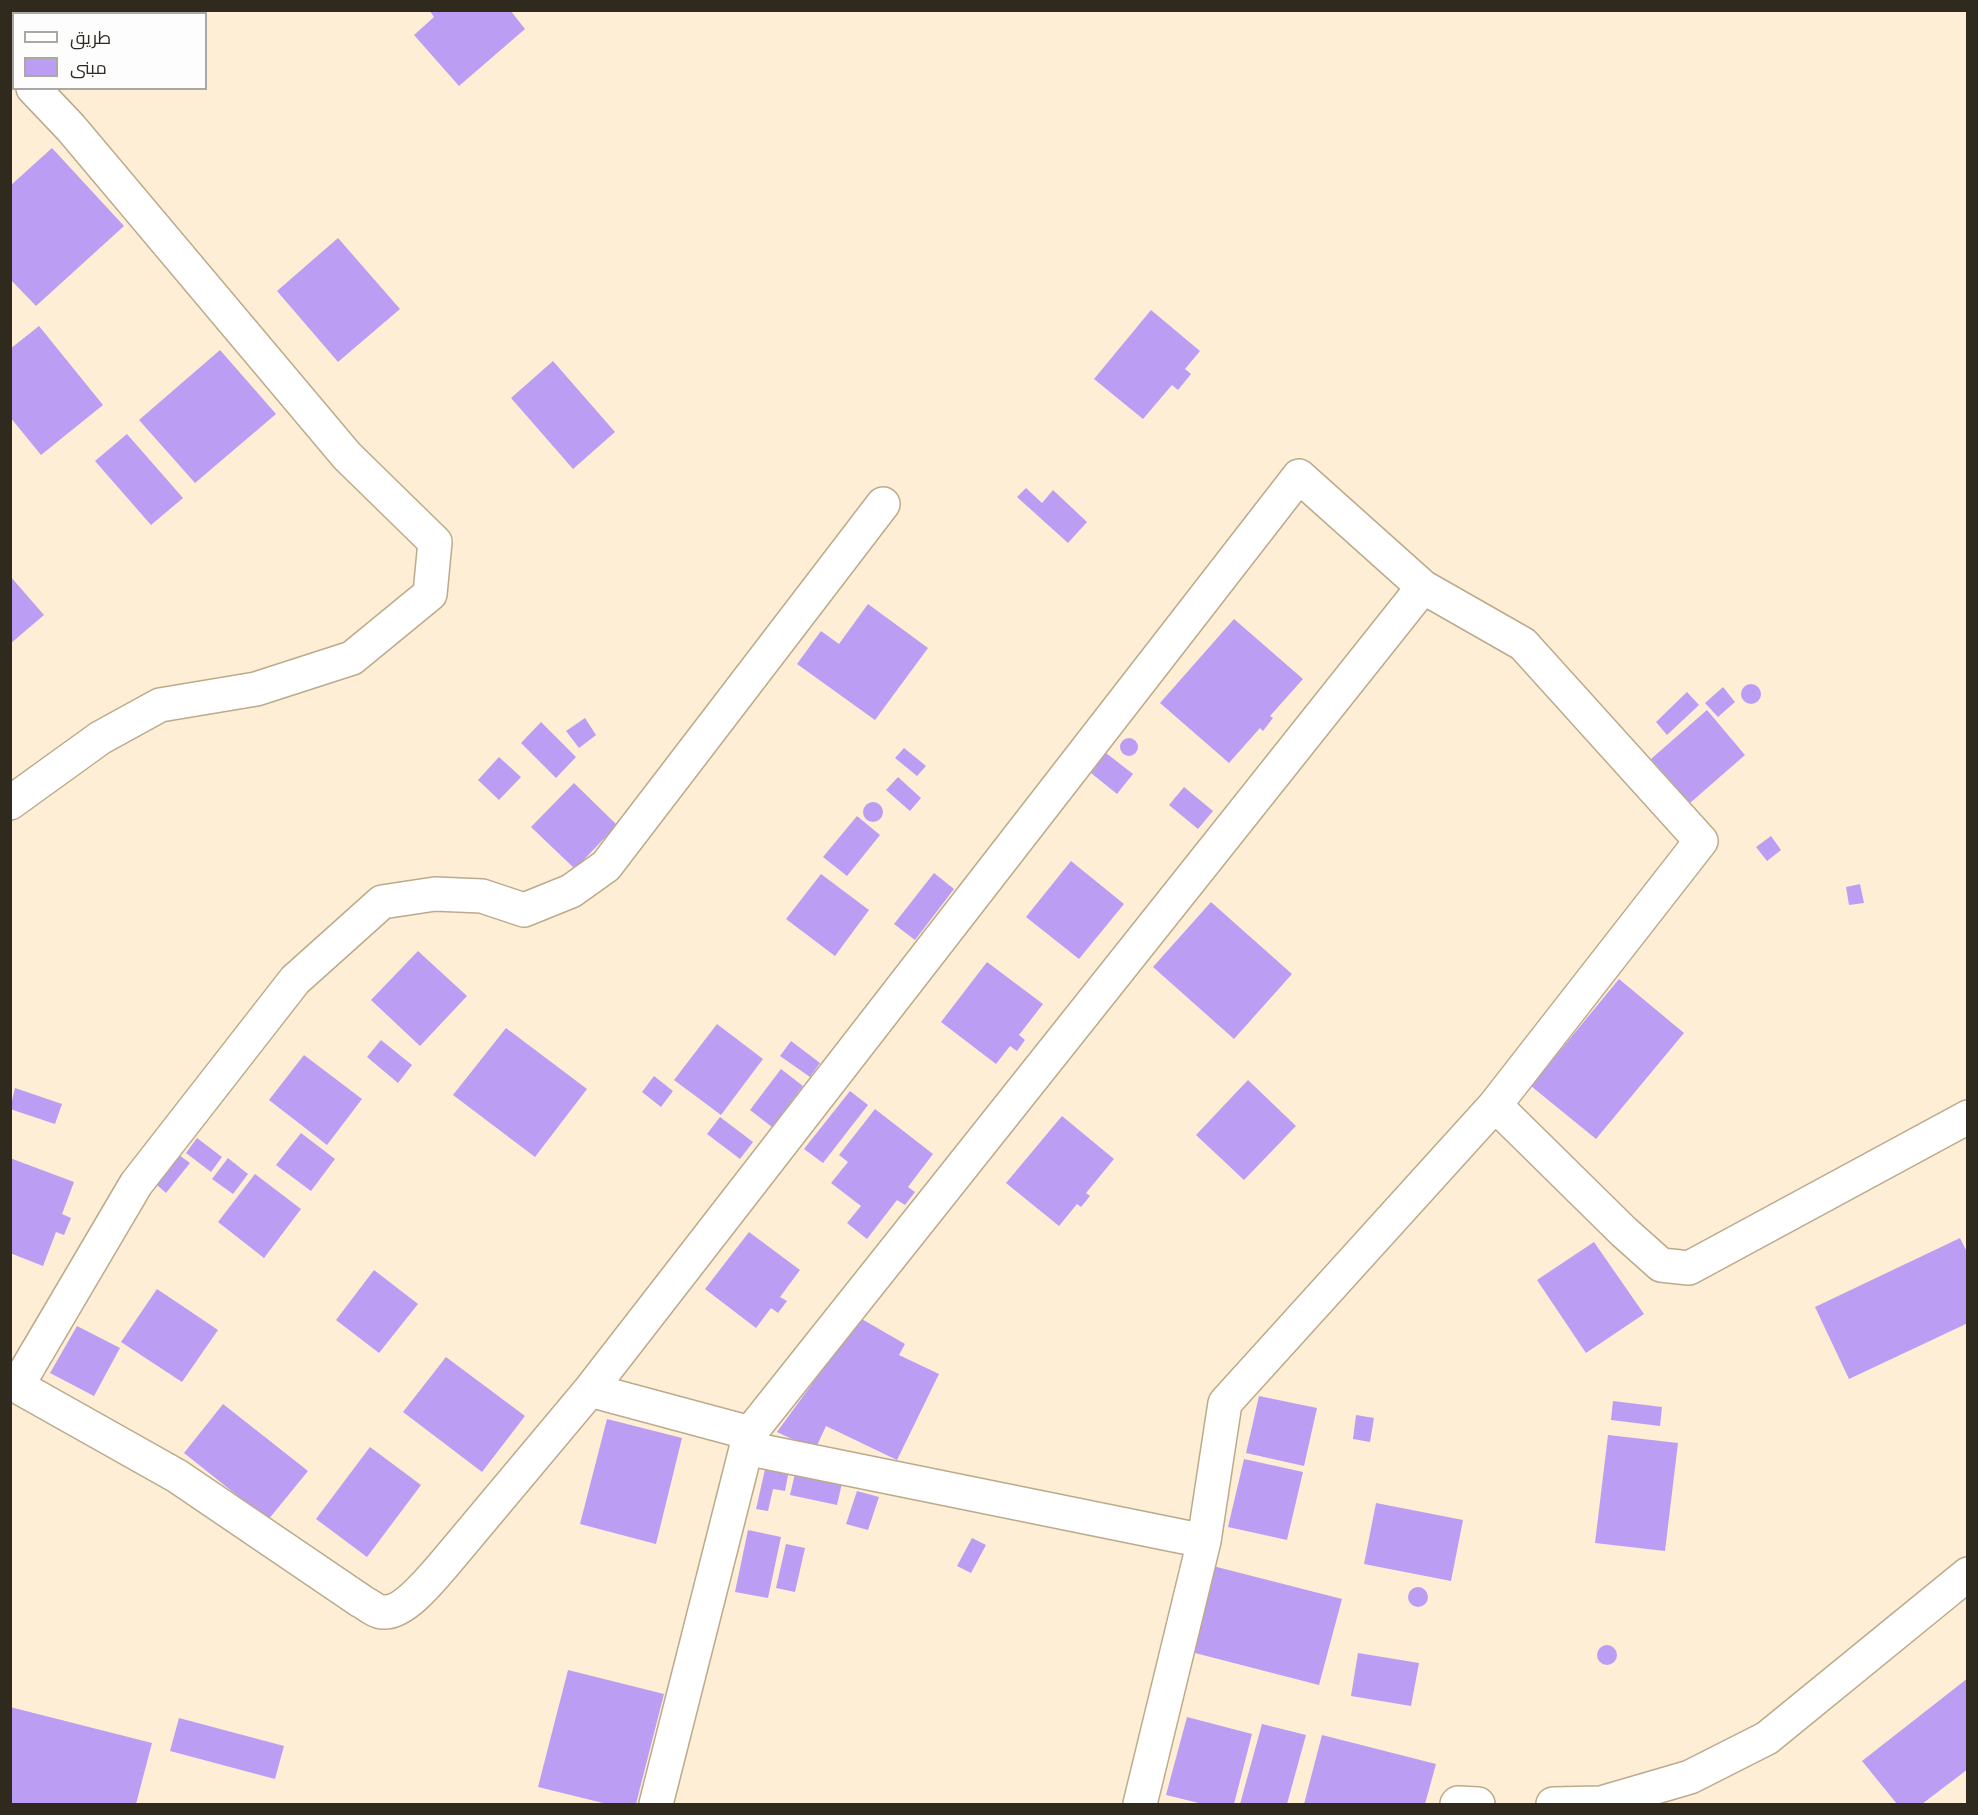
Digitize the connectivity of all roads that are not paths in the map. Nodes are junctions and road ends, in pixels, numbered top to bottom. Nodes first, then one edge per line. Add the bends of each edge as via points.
1 (35, 90) edge
2 (883, 504) dead end
3 (1423, 587) junction
4 (10, 803) edge
5 (1495, 1105) junction
6 (1968, 1117) edge
7 (14, 1383) edge
8 (590, 1390) junction
9 (748, 1441) junction
10 (1204, 1541) junction
11 (1968, 1574) edge
12 (656, 1804) edge
13 (1140, 1804) edge
14 (1457, 1804) edge
15 (1478, 1804) edge
16 (1553, 1804) edge

1 - 4 street via 347,456 435,542 430,594 352,658 256,689 160,705 100,738
2 - 7 street via 606,866 571,891 524,910 482,896 435,894 382,902 295,980 136,1184
3 - 5 street via 1522,644 1701,842
3 - 8 street via 1299,476
3 - 9 street
5 - 6 street via 1661,1265 1689,1268
5 - 10 street via 1225,1403
7 - 8 street via 177,1476 382,1612 399,1609 426,1586
8 - 9 street
9 - 10 street
9 - 12 street
10 - 13 street
11 - 16 street via 1767,1738 1690,1777 1601,1803
14 - 15 street

